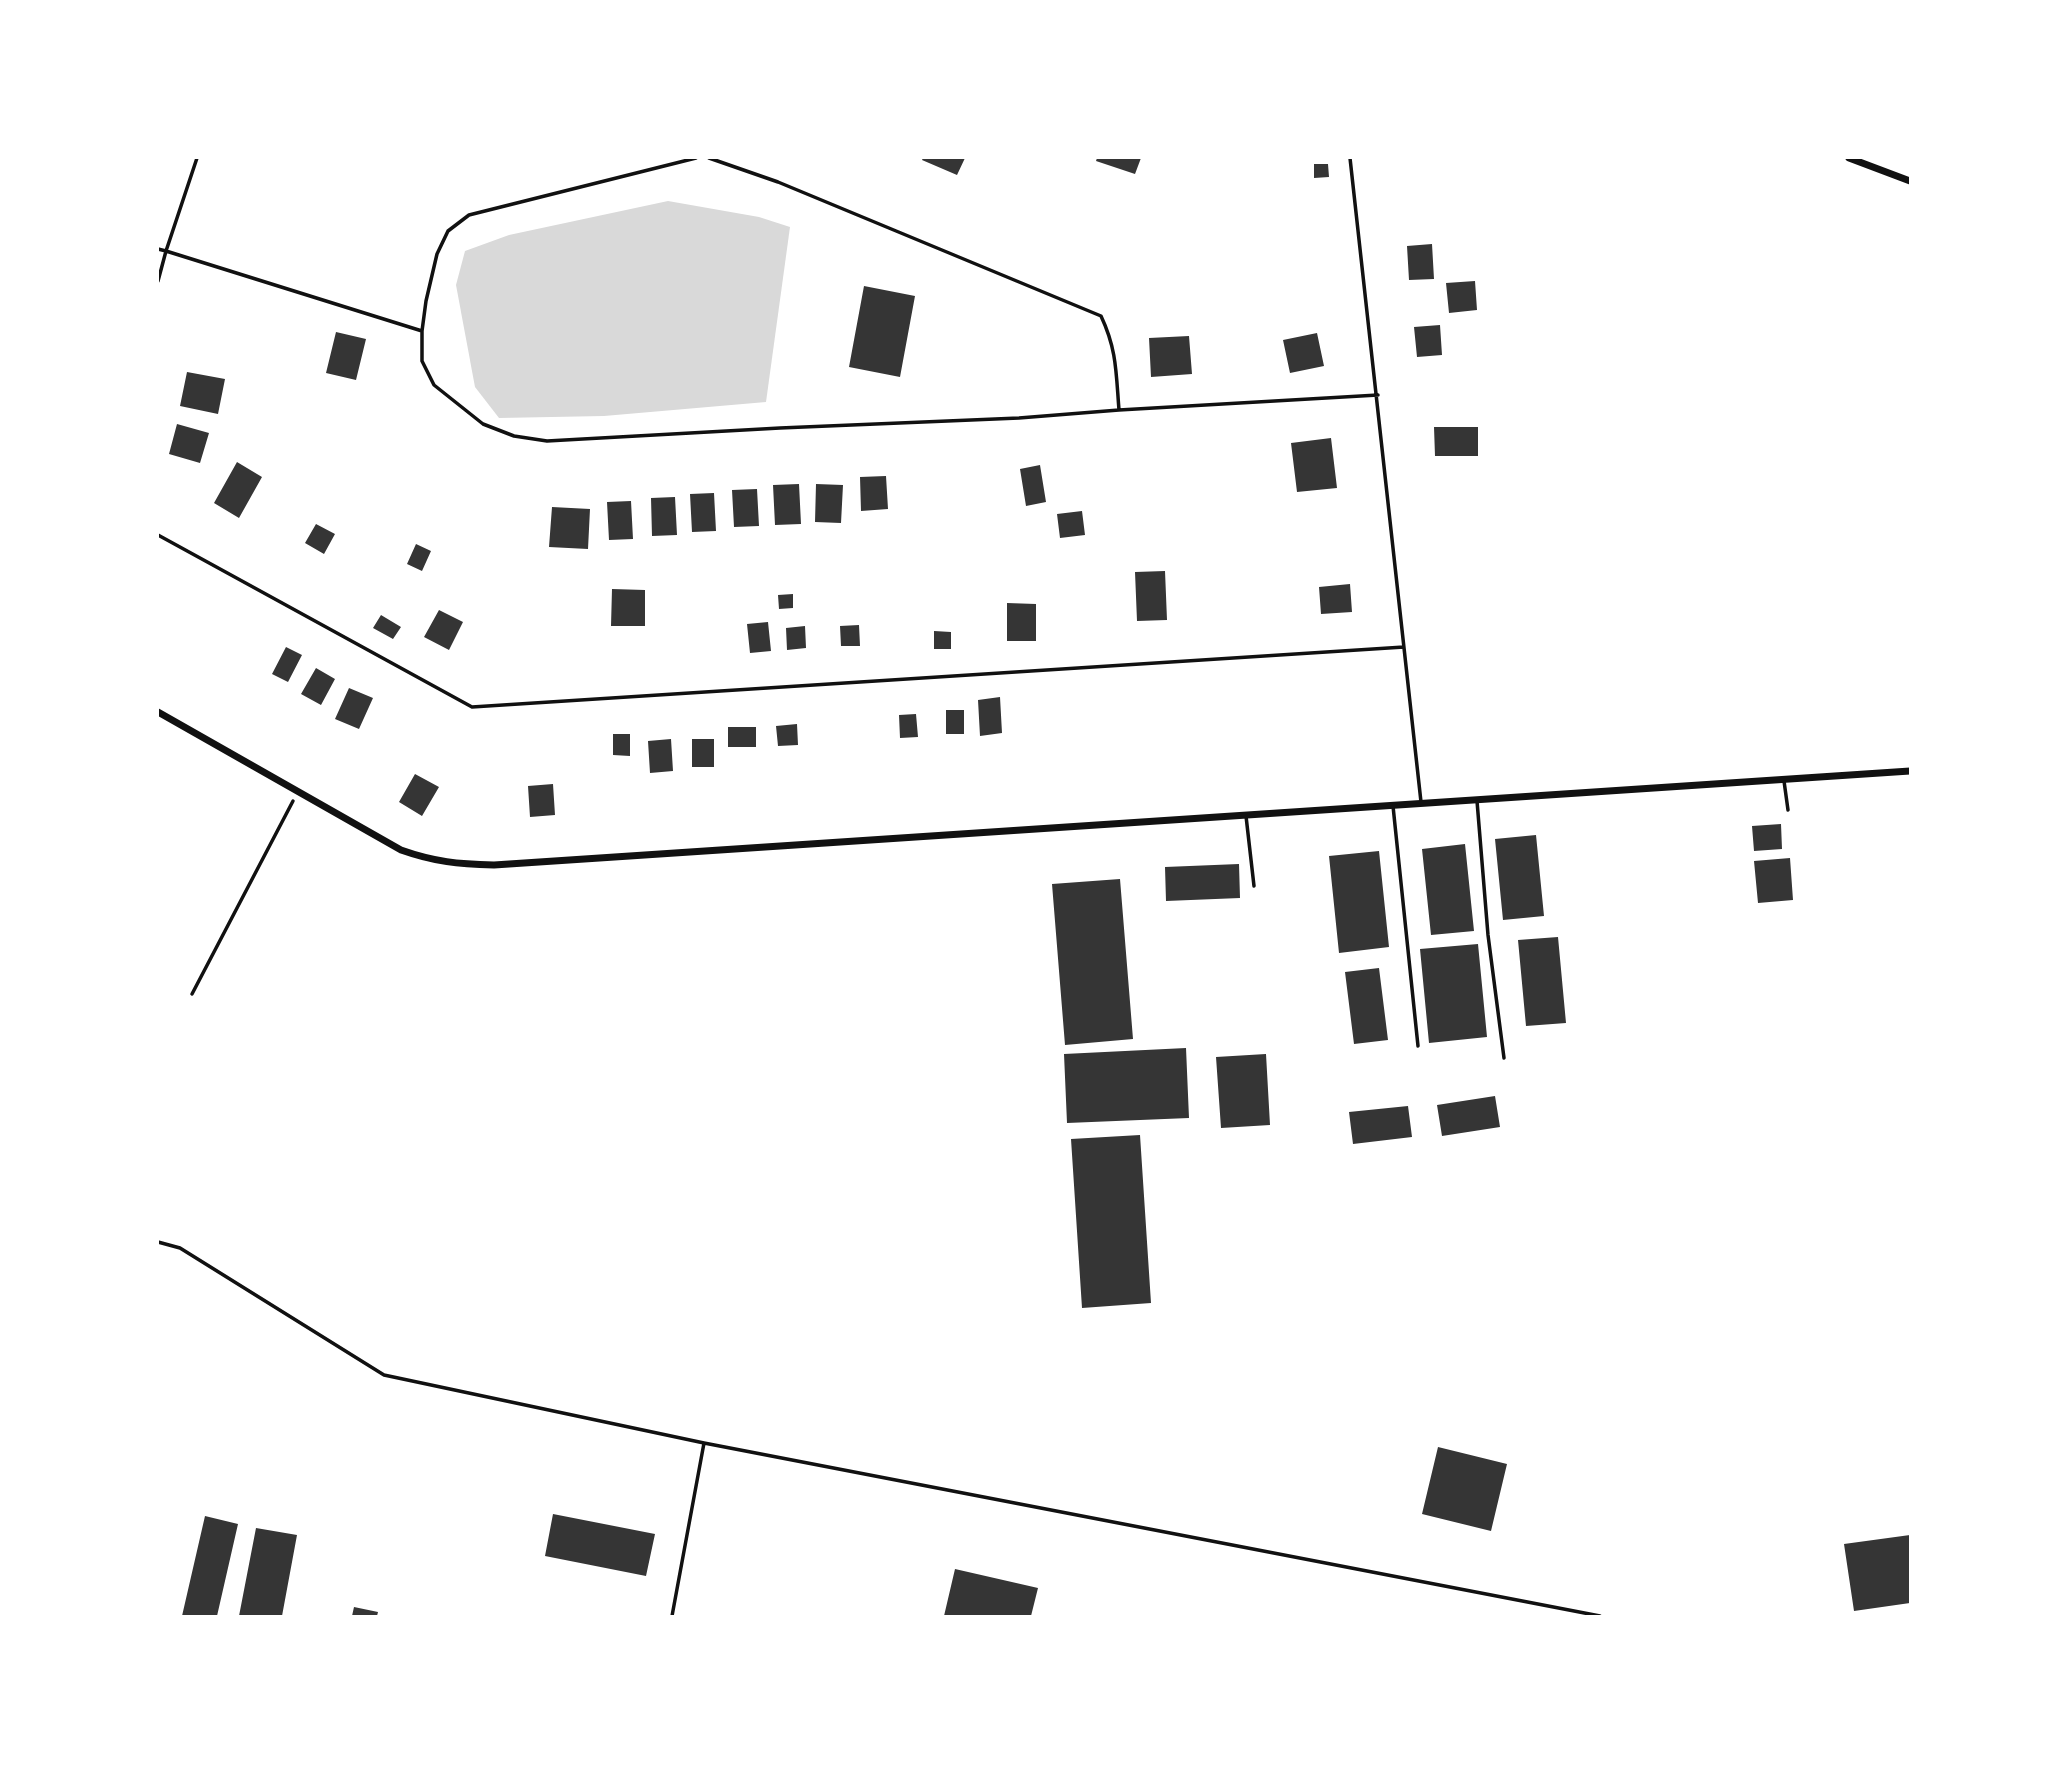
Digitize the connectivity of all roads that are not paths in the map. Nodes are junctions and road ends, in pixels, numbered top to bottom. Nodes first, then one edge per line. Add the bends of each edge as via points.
1 (197, 158) edge
2 (696, 158) edge
3 (709, 158) edge
4 (1350, 158) edge
5 (1849, 158) edge
6 (1910, 181) edge
7 (158, 249) edge
8 (166, 251) junction
9 (158, 281) edge
10 (422, 331) junction
11 (1378, 395) junction
12 (1119, 410) junction
13 (158, 535) edge
14 (1404, 647) junction
15 (158, 712) edge
16 (1910, 771) edge
17 (1784, 780) junction
18 (1477, 801) junction
19 (1421, 804) junction
20 (1393, 806) junction
21 (1788, 810) dead end
22 (1246, 816) junction
23 (1254, 886) dead end
24 (1418, 1045) dead end
25 (1504, 1058) dead end
26 (158, 1242) edge
27 (705, 1443) junction
28 (672, 1616) edge
29 (1600, 1616) edge

1 - 8 lane
2 - 10 lane via 469,215 448,231 437,254
3 - 12 lane via 1101,316 1115,354
4 - 11 lane
5 - 6 street
7 - 8 lane
8 - 9 lane
8 - 10 lane
10 - 12 lane via 422,361 434,385 483,424 514,436 547,441
11 - 12 lane
11 - 14 lane
13 - 14 lane via 472,707
14 - 19 lane
15 - 22 street via 401,850 457,864
16 - 17 street
17 - 18 street
17 - 21 lane
18 - 19 street
18 - 25 lane
19 - 20 street
20 - 22 street
20 - 24 lane
22 - 23 lane
26 - 27 lane via 180,1248 384,1375
27 - 28 lane
27 - 29 lane

